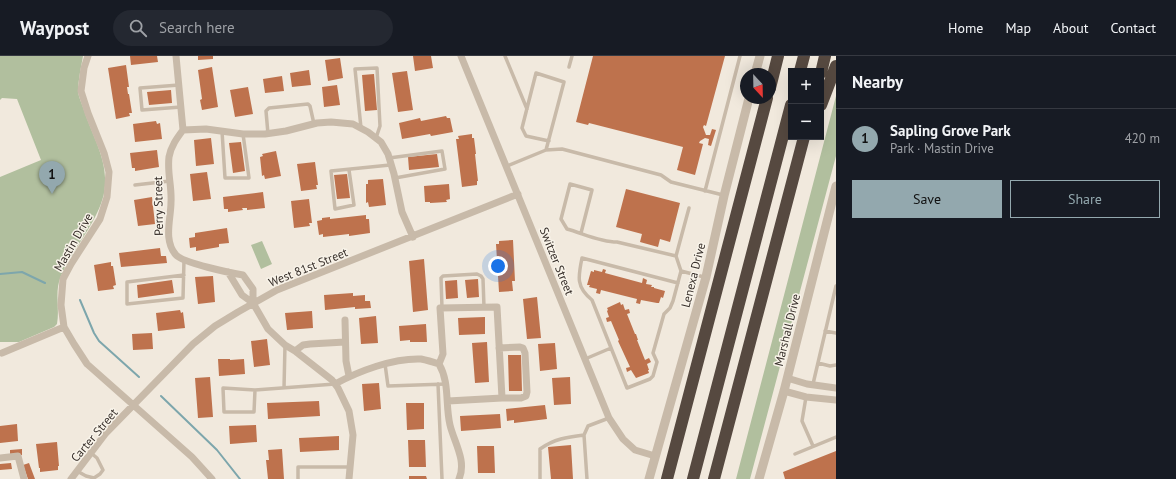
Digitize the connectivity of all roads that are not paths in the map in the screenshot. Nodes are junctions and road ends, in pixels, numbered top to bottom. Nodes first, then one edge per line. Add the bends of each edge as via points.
1 (88, 56) edge
2 (176, 56) edge
3 (461, 56) edge
4 (505, 56) edge
5 (572, 56) edge
6 (740, 56) edge
7 (760, 56) edge
8 (778, 56) edge
9 (804, 56) edge
10 (826, 56) edge
11 (836, 66) edge
12 (569, 68) dead end
13 (757, 68) edge
14 (775, 68) edge
15 (801, 68) edge
16 (822, 68) edge
17 (179, 85) junction
18 (747, 104) edge
19 (765, 104) edge
20 (821, 104) edge
21 (181, 106) junction
22 (527, 110) junction
23 (788, 116) edge
24 (314, 124) junction
25 (361, 128) junction
26 (183, 130) junction
27 (222, 131) junction
28 (243, 134) junction
29 (268, 134) junction
30 (376, 138) junction
31 (803, 140) edge
32 (808, 140) edge
33 (548, 141) junction
34 (546, 150) junction
35 (390, 162) junction
36 (507, 166) junction
37 (349, 170) junction
38 (794, 177) junction
39 (395, 178) junction
40 (170, 181) junction
41 (135, 184) dead end
42 (836, 186) edge
43 (705, 191) junction
44 (518, 194) junction
45 (724, 196) junction
46 (834, 204) edge
47 (689, 208) dead end
48 (581, 233) junction
49 (412, 237) junction
50 (676, 256) junction
51 (184, 259) junction
52 (681, 271) junction
53 (228, 272) junction
54 (184, 275) junction
55 (706, 277) junction
56 (678, 283) junction
57 (836, 286) edge
58 (253, 303) junction
59 (484, 307) junction
60 (442, 308) junction
61 (345, 320) dead end
62 (64, 327) junction
63 (825, 331) junction
64 (836, 334) edge
65 (346, 342) junction
66 (285, 345) junction
67 (499, 348) junction
68 (611, 348) junction
69 (295, 351) junction
70 (1, 353) edge
71 (585, 359) junction
72 (818, 363) junction
73 (385, 364) junction
74 (439, 364) junction
75 (836, 365) edge
76 (349, 376) junction
77 (788, 378) junction
78 (335, 384) junction
79 (442, 384) junction
80 (813, 385) junction
81 (284, 388) junction
82 (836, 388) edge
83 (255, 390) junction
84 (784, 391) junction
85 (806, 397) junction
86 (502, 398) junction
87 (836, 400) edge
88 (448, 401) junction
89 (134, 406) junction
90 (609, 418) junction
91 (584, 435) junction
92 (836, 437) edge
93 (813, 446) junction
94 (91, 453) junction
95 (795, 454) dead end
96 (655, 456) junction
97 (0, 458) edge
98 (351, 467) junction
99 (77, 471) junction
100 (24, 479) edge
101 (71, 479) edge
102 (212, 479) edge
103 (298, 479) edge
104 (350, 479) edge
105 (442, 479) edge
106 (459, 479) edge
107 (540, 479) edge
108 (587, 479) edge
109 (649, 479) edge
110 (667, 479) edge
111 (692, 479) edge
112 (714, 479) edge
113 (759, 479) edge

1 - 62 street, Mastin Drive via 81,90 109,172 107,198 100,219 63,279 61,305
2 - 17 street
3 - 36 street, Switzer Street
4 - 22 lane
5 - 12 lane
6 - 43 lane
7 - 13 street
8 - 14 highway
9 - 15 highway
10 - 16 highway
11 - 20 highway
17 - 21 street
17 - 21 lane via 140,88 142,110
18 - 45 street, Lenexa Drive
19 - 110 highway
21 - 26 street
22 - 33 lane via 522,128 526,136
22 - 33 lane via 536,73 564,82
23 - 111 highway
24 - 25 street via 331,122 353,124
24 - 29 street
24 - 29 lane via 308,104 269,108 266,111
25 - 30 street
25 - 30 lane via 355,69 377,68 380,126
26 - 27 street
26 - 40 street, Perry Street via 169,155
27 - 28 street
27 - 28 lane via 225,178 248,178
28 - 29 street
30 - 35 street via 381,142
31 - 38 highway
32 - 38 highway
33 - 34 lane
34 - 36 lane
34 - 43 lane via 562,149 661,174 671,182
35 - 37 lane
35 - 39 street
35 - 39 lane via 442,150 444,169
36 - 44 street, Switzer Street
37 - 37 lane via 331,171 335,209 354,204
38 - 112 highway
39 - 49 street via 402,212
40 - 41 lane
40 - 51 street, Perry Street via 170,245 176,256
42 - 46 street, Marshall Drive
43 - 45 lane
44 - 49 street, West 81st Street
44 - 71 street, Switzer Street
45 - 55 street, Lenexa Drive
46 - 77 street, Marshall Drive
47 - 50 lane
48 - 48 lane via 567,228 561,219 570,184 592,190
48 - 50 lane
49 - 58 street, West 81st Street via 278,290
50 - 52 lane
51 - 53 street, Perry Street
51 - 54 lane
52 - 55 lane
52 - 56 lane
53 - 58 street, Perry Street via 242,295
53 - 58 street, Perry Street via 243,275 253,289
54 - 54 lane via 183,298 127,304 126,282
55 - 96 street, Lenexa Drive
56 - 68 lane via 670,308 664,314 653,353 657,362 650,379 628,388
56 - 68 lane via 582,258 578,275 581,289 592,300
57 - 63 lane
58 - 66 street, Perry Street via 268,329
58 - 89 street, West 81st Street via 215,326 193,344
59 - 60 street
59 - 60 lane via 483,279 477,274 443,276
59 - 67 street via 497,307
60 - 74 street via 443,354
61 - 65 street
62 - 70 street
62 - 89 street, Mastin Drive via 87,364
63 - 64 lane
63 - 72 lane
65 - 69 street via 303,345
65 - 76 street
66 - 69 street, Perry Street
66 - 81 lane
67 - 86 street
67 - 86 street via 520,347 525,353 526,396
68 - 71 lane
69 - 78 street, Perry Street
71 - 90 street, Switzer Street
72 - 75 lane
72 - 80 lane
73 - 74 street via 399,360 422,359
73 - 76 street
73 - 79 lane via 388,386
74 - 79 street via 443,372
76 - 78 street
77 - 80 street
77 - 84 street, Marshall Drive
78 - 81 lane
78 - 98 street, Perry Street via 348,411 353,435
79 - 88 street
79 - 105 lane
80 - 82 street
81 - 83 lane
83 - 83 lane via 254,412 224,412 223,388
84 - 85 street
84 - 113 street, Marshall Drive
85 - 87 street
85 - 93 lane via 802,421
86 - 88 street
88 - 106 street via 450,425 461,460
89 - 94 street, Carter Street via 106,433
89 - 102 street, Mastin Drive via 192,457
90 - 91 lane via 588,426
90 - 96 street, Switzer Street via 623,440 635,450
91 - 107 lane via 562,438 540,449
91 - 108 lane
92 - 93 lane
93 - 95 lane
94 - 99 street, Carter Street
94 - 99 lane via 97,458 102,470 100,474 94,478
96 - 109 street, Lenexa Drive
97 - 100 street via 18,456
98 - 103 lane via 298,467
98 - 104 street, Perry Street
99 - 101 street, Carter Street

